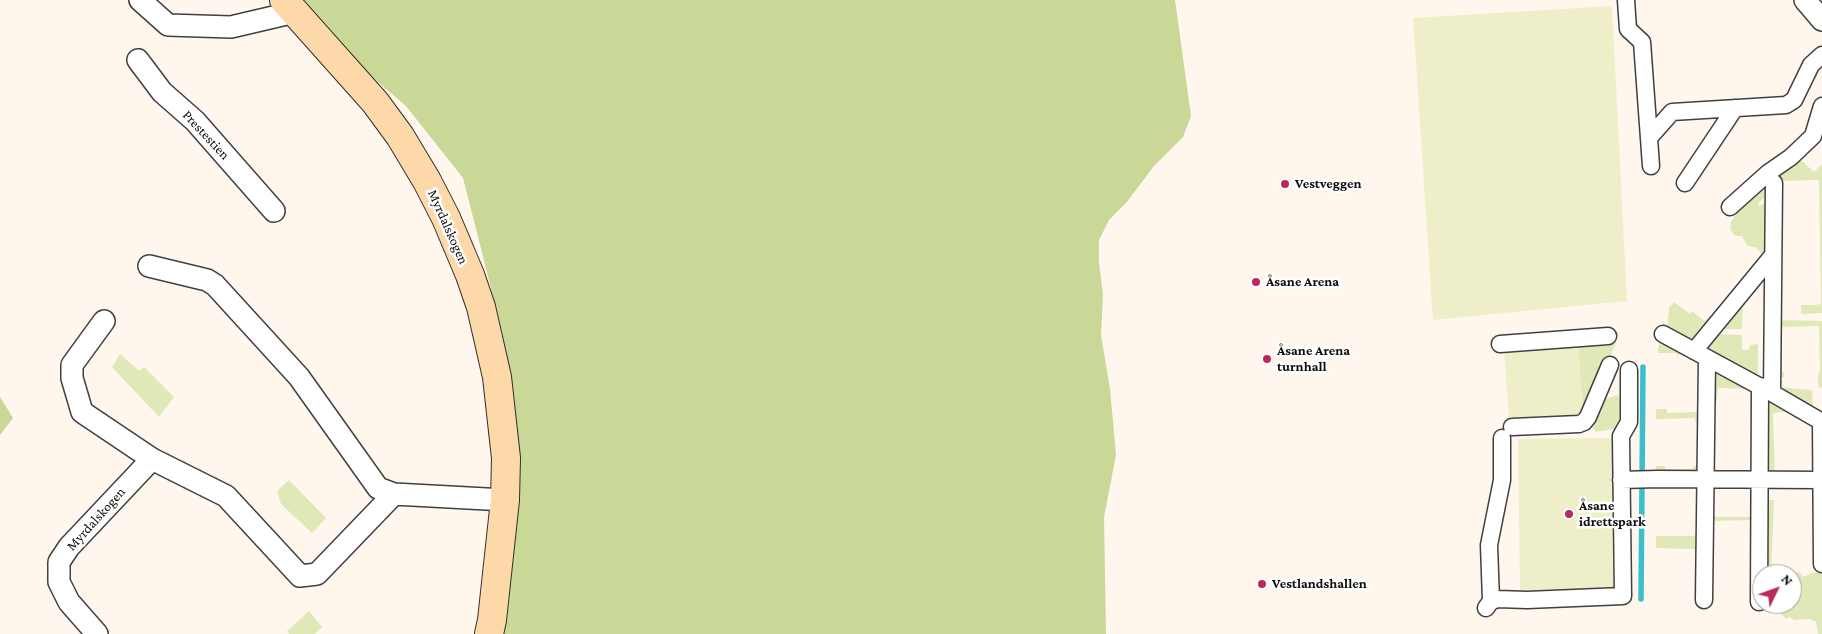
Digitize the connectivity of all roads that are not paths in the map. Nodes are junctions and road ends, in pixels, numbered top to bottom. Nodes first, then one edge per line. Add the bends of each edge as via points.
1 (140, 0) edge
2 (1626, 0) edge
3 (1805, 0) edge
4 (290, 6) edge
5 (1822, 20) edge
6 (1822, 55) edge
7 (138, 60) dead end
8 (1822, 106) edge
9 (1735, 108) junction
10 (1649, 138) junction
11 (1651, 166) dead end
12 (1685, 183) dead end
13 (1774, 183) dead end
14 (1730, 207) dead end
15 (274, 211) dead end
16 (1773, 255) junction
17 (149, 266) dead end
18 (104, 321) dead end
19 (1663, 334) dead end
20 (1608, 336) dead end
21 (1500, 344) dead end
22 (1700, 354) junction
23 (1610, 365) dead end
24 (1628, 370) dead end
25 (1766, 390) junction
26 (1821, 422) edge
27 (152, 459) junction
28 (1627, 480) junction
29 (1705, 480) junction
30 (1760, 480) junction
31 (1821, 480) edge
32 (394, 494) junction
33 (505, 500) junction
34 (1759, 564) edge
35 (1822, 564) edge
36 (1704, 600) dead end
37 (97, 634) edge
38 (489, 634) edge

1 - 4 street via 168,25 231,27
2 - 10 street via 1628,29 1642,42
3 - 5 street
4 - 33 main road, Myrdalskogen via 375,102 400,136 446,218 481,307 497,377 506,458
6 - 9 street via 1811,64 1794,100 1786,105
7 - 15 street, Prestestien via 162,92 195,121
8 - 14 street via 1813,136
9 - 10 street via 1672,112
9 - 12 street
10 - 11 street
13 - 16 street
16 - 22 street
16 - 25 street
17 - 32 street via 207,280 215,285 299,377 378,488
18 - 27 street via 72,365 72,378 82,412
19 - 22 street
20 - 21 street
22 - 25 street
22 - 29 street
23 - 28 street via 1584,422 1507,433 1502,480 1489,545 1489,604 1498,599 1524,604 1623,596
24 - 28 street via 1629,422 1621,436
25 - 26 street
25 - 30 street
26 - 31 street
27 - 32 street via 226,496 300,576 317,574
27 - 37 street, Myrdalskogen via 69,547 59,562 59,582 69,602
28 - 29 street
29 - 30 street
29 - 36 street
30 - 31 street
30 - 34 street
31 - 35 street
32 - 33 street
33 - 38 main road, Myrdalskogen

